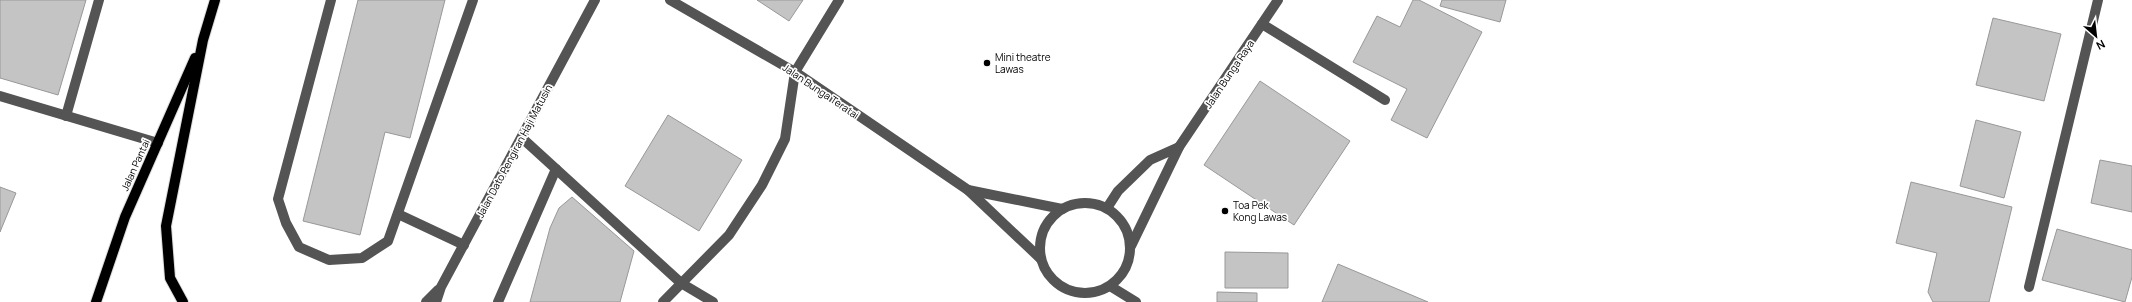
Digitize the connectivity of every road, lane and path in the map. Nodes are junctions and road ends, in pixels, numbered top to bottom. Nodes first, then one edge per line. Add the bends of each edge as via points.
1 (99, 0) edge
2 (215, 0) edge
3 (331, 0) edge
4 (473, 0) edge
5 (595, 0) edge
6 (670, 0) edge
7 (839, 0) edge
8 (1278, 0) edge
9 (2098, 0) edge
10 (1262, 24) junction
11 (203, 40) junction
12 (795, 72) junction
13 (0, 96) edge
14 (1385, 100) dead end
15 (66, 116) junction
16 (522, 138) junction
17 (158, 144) junction
18 (1180, 148) junction
19 (556, 169) junction
20 (968, 190) junction
21 (1107, 208) junction
22 (1062, 209) junction
23 (398, 214) junction
24 (464, 245) junction
25 (1131, 246) junction
26 (1041, 259) junction
27 (681, 283) junction
28 (1110, 286) junction
29 (441, 287) junction
30 (2029, 287) dead end
31 (1081, 298) edge
32 (96, 302) edge
33 (183, 302) edge
34 (426, 302) edge
35 (436, 302) edge
36 (498, 302) edge
37 (663, 302) edge
38 (713, 302) edge
39 (1136, 302) edge

1 - 15 street
2 - 11 main road, Jalan Pantai
3 - 23 street via 278,198 280,205 299,247 329,260 362,258 388,240
4 - 23 street
5 - 16 street, Jalan Dato Pengiran Haji Matusin
6 - 12 street, Jalan Bunga Teratai
7 - 12 street
8 - 10 street, Jalan Bunga Raya
9 - 30 street
10 - 14 street
10 - 18 street, Jalan Bunga Raya
11 - 17 main road, Jalan Pantai
11 - 33 main road, Jalan Pantai via 166,226 170,278
12 - 20 street, Jalan Bunga Teratai
12 - 27 street via 785,139 762,185 729,235
13 - 15 street
15 - 17 street
16 - 19 street
16 - 24 street, Jalan Dato Pengiran Haji Matusin
17 - 32 main road, Jalan Pantai via 125,217
18 - 21 street via 1150,160 1118,191
18 - 25 street, Jalan Bunga Raya
19 - 27 street
19 - 36 street
20 - 22 street
20 - 26 street
21 - 22 street via 1092,203 1076,204
21 - 25 street via 1119,218 1128,231
22 - 26 street via 1043,231
23 - 24 street
24 - 29 street, Jalan Dato Pengiran Haji Matusin
25 - 28 street via 1129,262 1122,275
26 - 31 street via 1056,283
27 - 37 street
27 - 38 street
28 - 31 street
28 - 39 street
29 - 34 street
29 - 35 street, Jalan Dato Pengiran Haji Matusin

